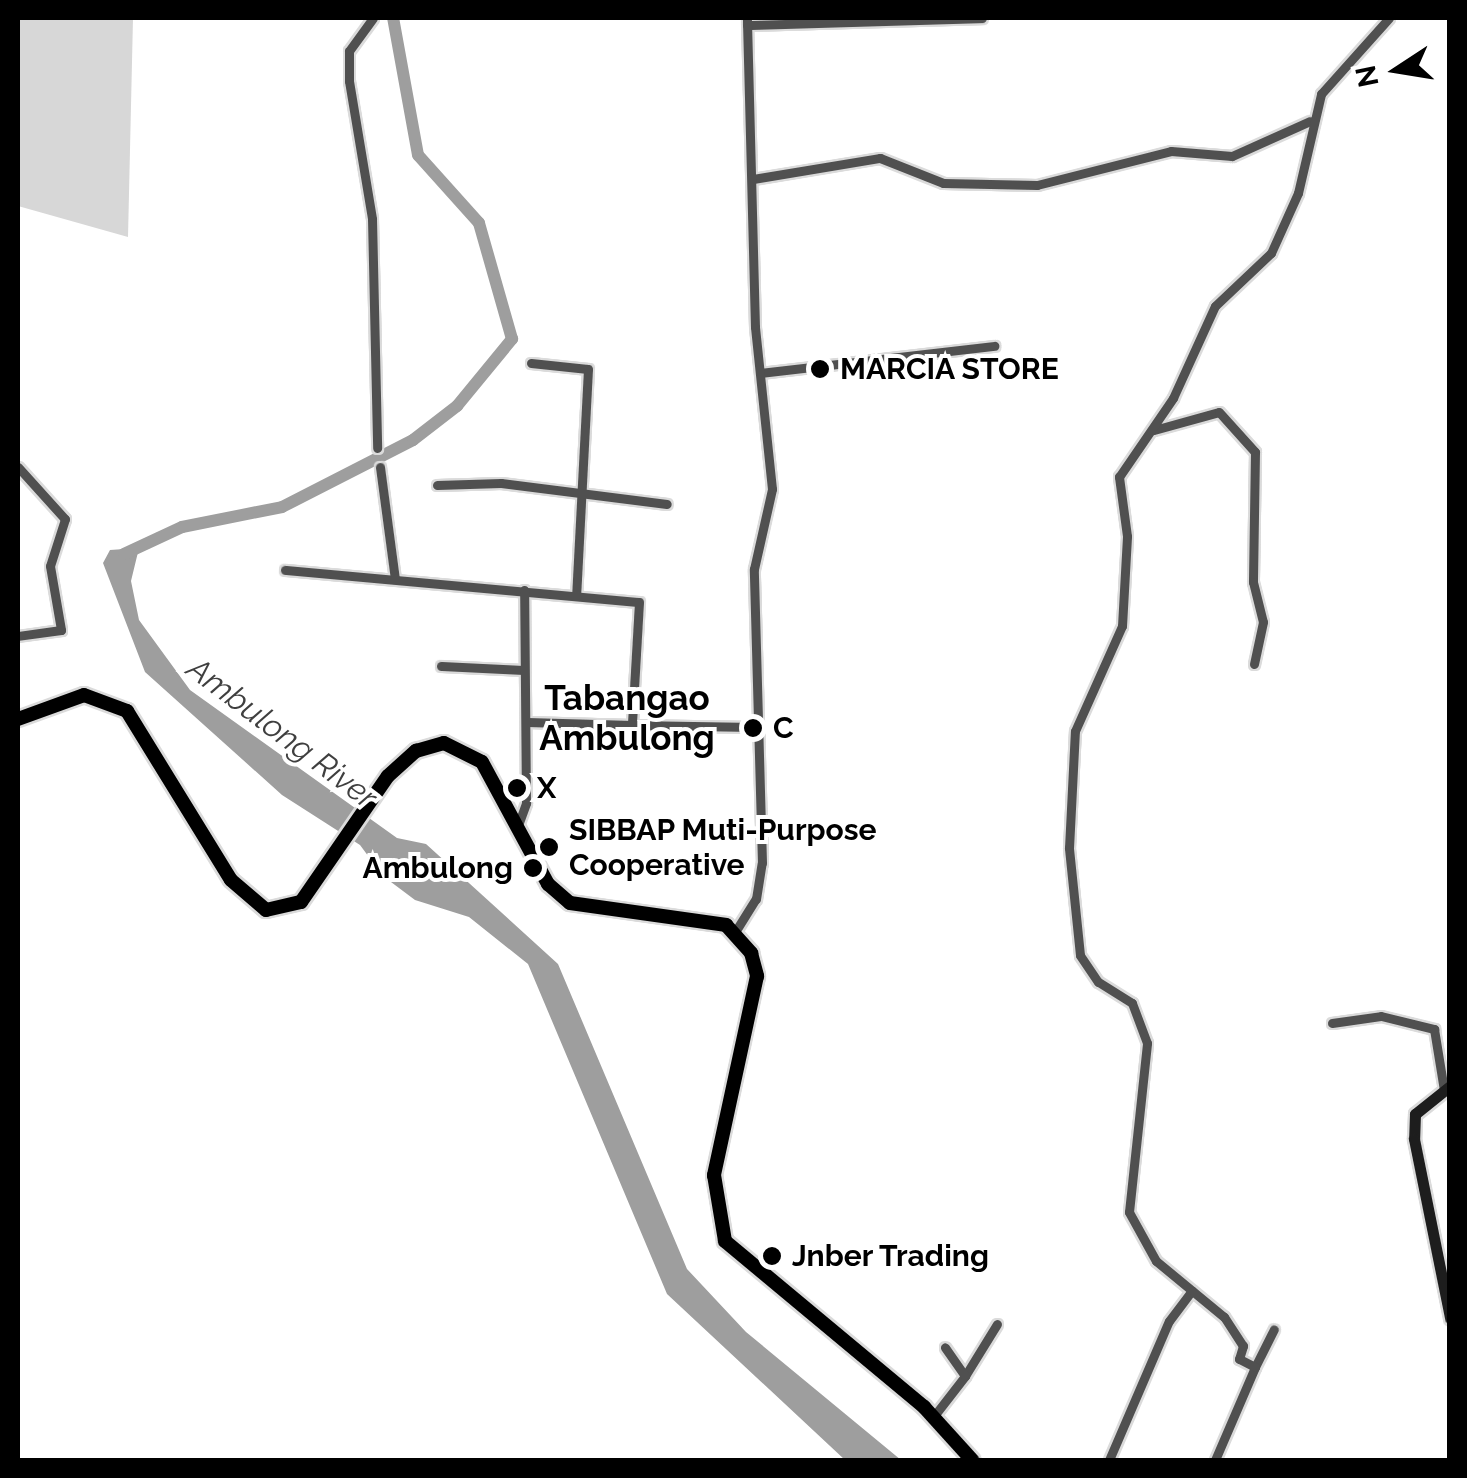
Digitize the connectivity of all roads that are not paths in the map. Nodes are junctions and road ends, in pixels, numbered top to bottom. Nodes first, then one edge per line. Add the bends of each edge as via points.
1 (373, 18) edge
2 (982, 18) edge
3 (1388, 18) edge
4 (747, 21) edge
5 (1310, 121) junction
6 (754, 179) junction
7 (994, 346) dead end
8 (531, 364) dead end
9 (760, 373) junction
10 (1154, 430) junction
11 (376, 448) dead end
12 (18, 467) edge
13 (380, 467) dead end
14 (437, 485) dead end
15 (580, 492) junction
16 (667, 504) dead end
17 (285, 570) dead end
18 (396, 580) junction
19 (524, 590) junction
20 (576, 596) junction
21 (18, 636) edge
22 (1254, 664) dead end
23 (441, 666) dead end
24 (524, 670) junction
25 (18, 719) edge
26 (527, 722) junction
27 (632, 725) junction
28 (754, 727) junction
29 (517, 828) junction
30 (735, 932) junction
31 (1332, 1023) dead end
32 (1447, 1087) edge
33 (1192, 1291) junction
34 (1450, 1318) edge
35 (997, 1324) dead end
36 (1274, 1329) dead end
37 (946, 1347) dead end
38 (1255, 1367) junction
39 (965, 1376) junction
40 (934, 1416) junction
41 (972, 1460) edge
42 (1109, 1460) edge
43 (1214, 1460) edge

1 - 11 street via 349,51 349,81 372,219
2 - 4 street
3 - 5 street via 1329,82
4 - 6 street
5 - 6 street via 1232,156 1171,151 1037,185 943,182 880,158
5 - 10 street via 1287,222 1271,253 1215,306
6 - 9 street
7 - 9 street
8 - 15 street via 588,369
9 - 28 street via 772,489 754,569
10 - 22 street via 1218,412 1256,455 1253,582 1263,622
10 - 33 street via 1116,484 1127,536 1122,626 1075,731 1070,857 1082,902 1080,954 1098,982 1132,1002 1147,1044 1129,1212 1156,1261
12 - 21 street via 66,519 50,566 61,630
13 - 18 street
14 - 15 street
15 - 16 street
15 - 20 street
17 - 18 street
18 - 19 street
19 - 20 street
19 - 24 street
20 - 27 street via 639,602
23 - 24 street
24 - 26 street
25 - 29 main road via 84,695 127,711 231,880 266,910 301,902 402,760 459,745 482,762
26 - 27 street
26 - 29 street
27 - 28 street
28 - 30 street via 761,880
29 - 30 main road via 548,884 582,909 702,916
30 - 40 main road via 757,976 714,1175 725,1241
31 - 32 street via 1380,1016 1434,1029
32 - 34 street via 1415,1114 1414,1139 1419,1196 1439,1248 1437,1291
33 - 38 street via 1224,1317 1243,1346 1238,1359
33 - 42 street via 1169,1321
35 - 39 street
36 - 38 street
37 - 39 street
38 - 43 street
39 - 40 street
40 - 41 main road

